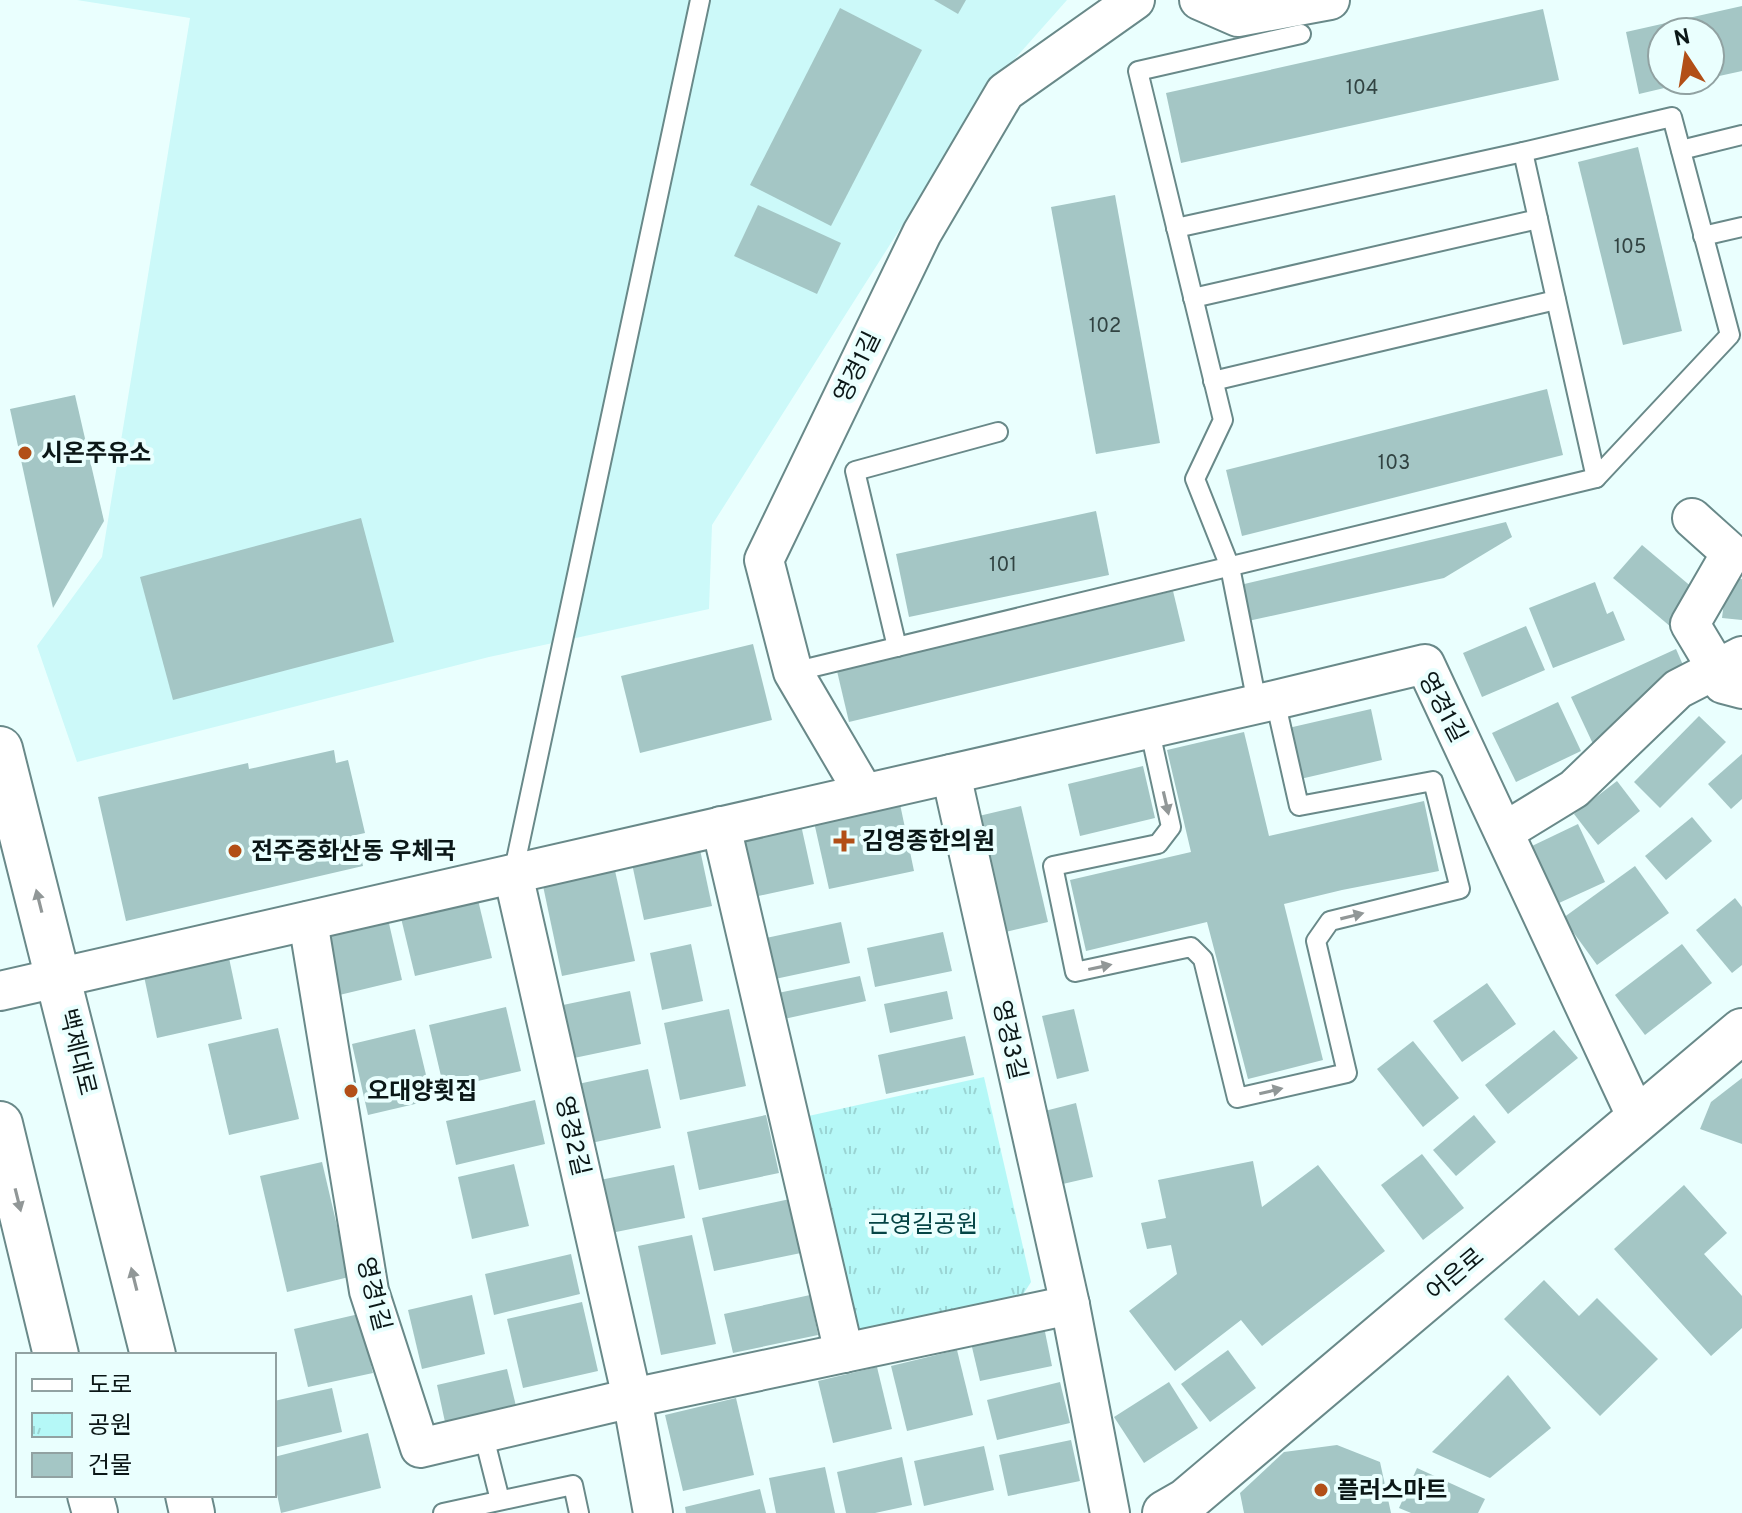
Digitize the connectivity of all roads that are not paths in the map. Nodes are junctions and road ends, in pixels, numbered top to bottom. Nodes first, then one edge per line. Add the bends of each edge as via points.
1 (700, 0) edge
2 (1135, 0) edge
3 (1199, 0) edge
4 (1330, 0) edge
5 (1301, 34) dead end
6 (1742, 135) edge
7 (1681, 150) junction
8 (1523, 152) junction
9 (1538, 219) junction
10 (1742, 227) edge
11 (1176, 228) junction
12 (1703, 236) junction
13 (1193, 298) junction
14 (1556, 300) junction
15 (1213, 381) junction
16 (998, 432) dead end
17 (1596, 478) junction
18 (1692, 518) dead end
19 (1230, 567) junction
20 (897, 647) junction
21 (1734, 671) edge
22 (793, 672) junction
23 (1266, 702) junction
24 (1149, 727) junction
25 (0, 749) edge
26 (951, 774) junction
27 (864, 793) junction
28 (721, 826) junction
29 (1504, 832) junction
30 (513, 874) junction
31 (308, 921) junction
32 (59, 977) junction
33 (0, 991) edge
34 (1742, 1031) edge
35 (1638, 1120) junction
36 (0, 1124) edge
37 (1070, 1305) junction
38 (56, 1353) edge
39 (153, 1353) edge
40 (844, 1353) junction
41 (632, 1398) junction
42 (483, 1433) junction
43 (500, 1500) junction
44 (443, 1513) edge
45 (579, 1513) edge
46 (653, 1513) edge
47 (1110, 1513) edge
48 (1165, 1513) edge

1 - 30 lane
2 - 22 street, 영경1길 via 1005,92 922,233 764,560
3 - 4 street via 1238,17
5 - 11 lane via 1138,71
6 - 7 lane
7 - 8 lane via 1672,117
7 - 12 lane
8 - 9 lane
8 - 11 lane
9 - 13 lane
9 - 14 lane
10 - 12 lane
11 - 13 lane
12 - 17 lane via 1730,335
13 - 15 lane
14 - 15 lane
14 - 17 lane
15 - 19 lane via 1223,420 1195,479
16 - 20 lane via 855,471
17 - 19 lane
18 - 21 street via 1731,553 1690,624
19 - 20 lane
19 - 23 lane
20 - 22 lane
21 - 29 street via 1678,689 1574,789
22 - 27 street, 영경1길
23 - 24 street, 영경1길
24 -> 23 lane via 1171,827 1158,844 1053,866 1075,972 1191,947 1203,959 1237,1098 1347,1073 1316,941 1330,921 1460,889 1433,781 1299,806
23 - 29 street, 영경1길 via 1425,664
24 - 26 street, 영경1길
32 -> 25 street, 백제대로
26 - 27 street, 영경1길
26 - 37 street, 영경3길
27 - 28 street, 영경1길
28 - 30 street, 영경1길
28 - 40 street
29 - 35 street, 영경1길
30 - 31 street, 영경1길
30 - 41 street, 영경2길
31 - 32 street, 영경1길
31 - 42 street, 영경1길 via 369,1291 420,1448
32 - 33 street, 영경1길
39 -> 32 street, 백제대로
34 - 35 street, 어은로
35 - 48 street, 어은로 via 1186,1501
36 -> 38 street
37 - 40 street
37 - 47 street, 영경3길
40 - 41 street
41 - 42 street, 영경1길
41 - 46 street, 영경2길
42 - 43 lane
43 - 44 lane
43 - 45 lane via 573,1485

